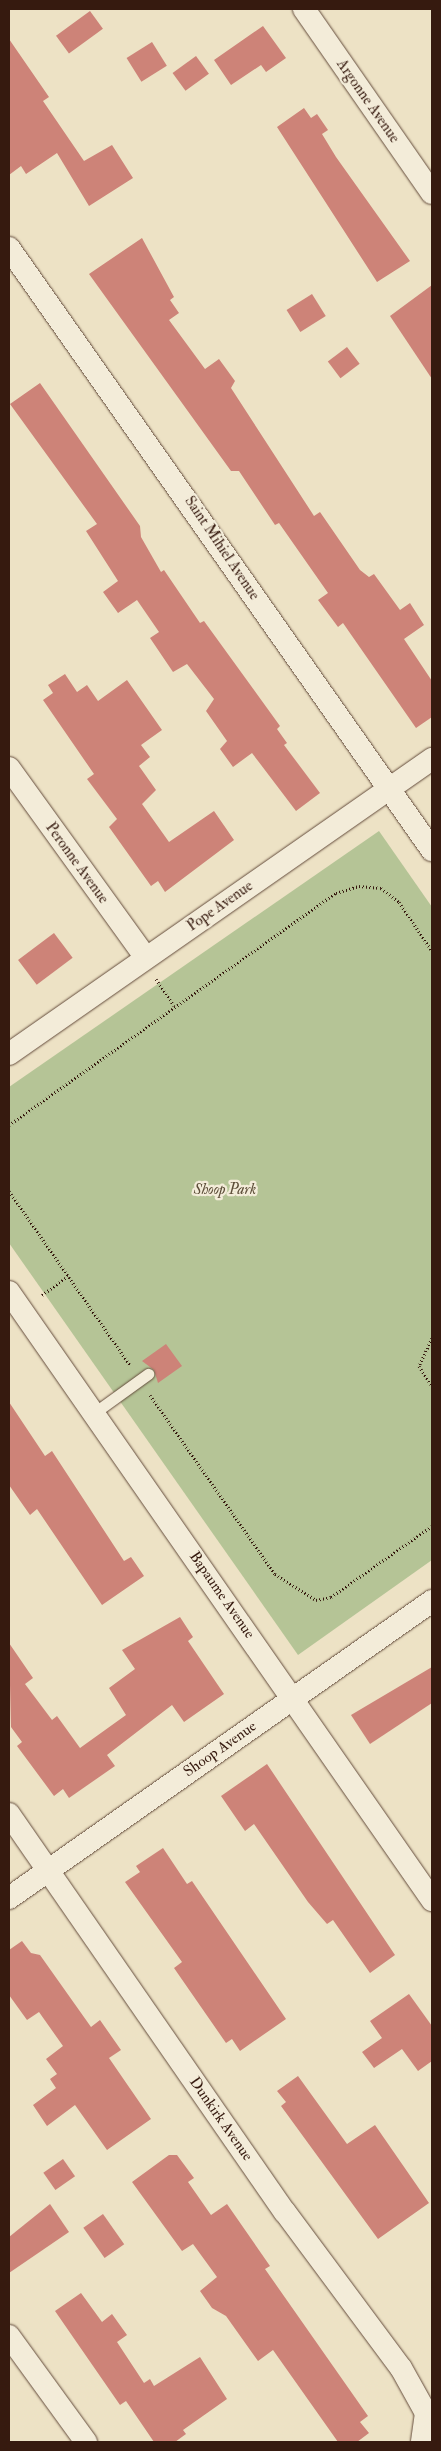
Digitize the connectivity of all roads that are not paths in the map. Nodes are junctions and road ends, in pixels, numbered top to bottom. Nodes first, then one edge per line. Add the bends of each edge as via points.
1 (304, 9) edge
2 (432, 193) edge
3 (9, 248) edge
4 (432, 759) edge
5 (9, 768) edge
6 (390, 787) junction
7 (432, 850) edge
8 (144, 959) junction
9 (9, 1054) edge
10 (9, 1292) edge
11 (148, 1374) dead end
12 (94, 1413) junction
13 (432, 1601) edge
14 (294, 1697) junction
15 (9, 1814) edge
16 (48, 1870) junction
17 (9, 1898) edge
18 (432, 1900) edge
19 (9, 2336) edge
20 (425, 2434) edge
21 (86, 2442) edge

1 - 2 street, Argonne Avenue
3 - 6 street, Saint Mihiel Avenue
4 - 6 street, Pope Avenue
5 - 8 street, Peronne Avenue
6 - 7 street, Saint Mihiel Avenue
6 - 8 street, Pope Avenue
8 - 9 street, Pope Avenue
10 - 12 street, Bapaume Avenue
11 - 12 lane
12 - 14 street, Bapaume Avenue
13 - 14 street, Shoop Avenue
14 - 16 street, Shoop Avenue
14 - 18 street, Bapaume Avenue
15 - 16 street, Dunkirk Avenue
16 - 17 street, Shoop Avenue
16 - 20 street, Dunkirk Avenue via 285,2212 401,2368 423,2405
19 - 21 street

